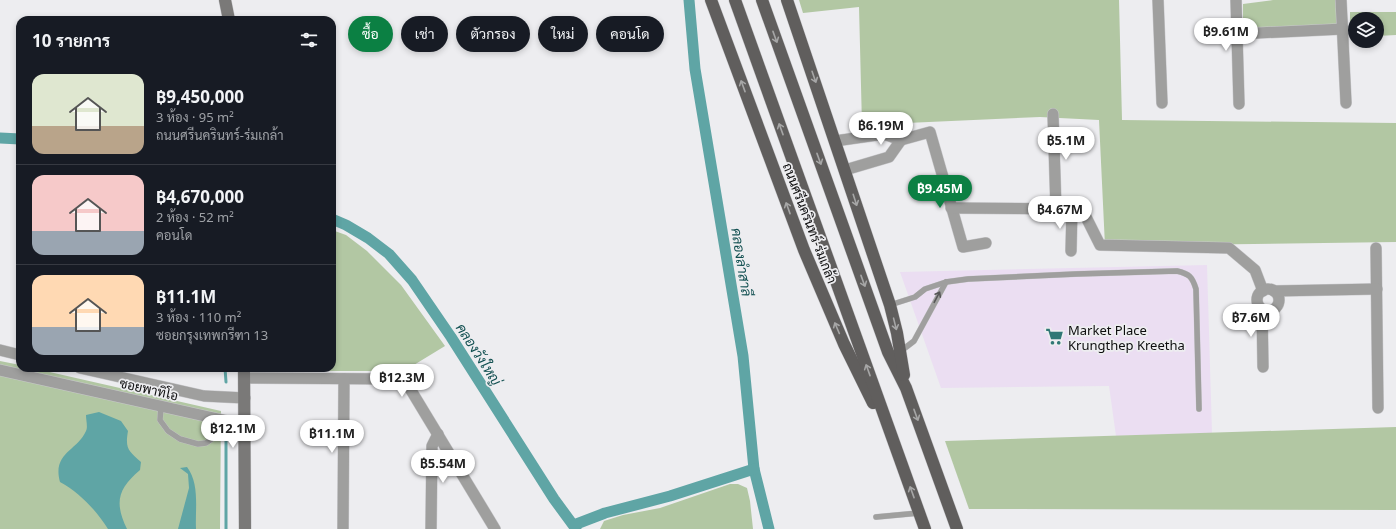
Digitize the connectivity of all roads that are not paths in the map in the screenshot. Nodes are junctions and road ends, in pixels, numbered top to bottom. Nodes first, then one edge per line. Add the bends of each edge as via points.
1 (225, 0) edge
2 (711, 0) edge
3 (735, 0) edge
4 (762, 0) edge
5 (787, 0) edge
6 (1158, 0) edge
7 (1236, 0) edge
8 (1341, 0) edge
9 (229, 16) edge
10 (1343, 29) junction
11 (1237, 34) junction
12 (1162, 103) dead end
13 (1346, 103) dead end
14 (1239, 104) dead end
15 (1053, 114) dead end
16 (901, 140) junction
17 (835, 141) junction
18 (845, 170) junction
19 (951, 208) junction
20 (1056, 209) junction
21 (1072, 209) junction
22 (986, 243) dead end
23 (1376, 248) dead end
24 (1071, 251) dead end
25 (946, 282) junction
26 (1377, 289) junction
27 (1268, 291) junction
28 (890, 305) junction
29 (1262, 309) junction
30 (0, 350) edge
31 (900, 352) junction
32 (16, 353) edge
33 (1263, 367) dead end
34 (0, 370) edge
35 (99, 372) edge
36 (244, 373) edge
37 (344, 379) junction
38 (906, 388) junction
39 (245, 398) junction
40 (161, 406) junction
41 (1378, 408) dead end
42 (1198, 410) dead end
43 (219, 419) junction
44 (245, 425) junction
45 (438, 434) junction
46 (897, 451) junction
47 (920, 513) junction
48 (876, 517) dead end
49 (245, 529) edge
50 (343, 529) edge
51 (431, 529) edge
52 (495, 529) edge
53 (926, 529) edge
54 (957, 529) edge

1 - 9 main road
46 -> 2 main road, ถนนศรีนครินทร์-ร่มเกล้า via 844,344 804,250
46 -> 3 main road, ถนนศรีนครินทร์-ร่มเกล้า
4 -> 38 main road via 888,352
5 -> 17 main road
6 - 12 street
7 - 11 street
8 - 10 street
10 - 11 street
10 - 13 street
11 - 14 street
15 - 20 street
16 - 17 street via 884,134
16 - 18 street via 889,158
16 - 19 street via 930,132
17 - 18 main road
18 -> 28 main road
19 - 20 street
19 - 22 street via 962,247
20 - 21 street
21 - 24 street
21 - 27 street via 1082,210 1100,245 1229,248 1254,270
23 - 26 street
25 - 28 lane via 925,289 915,297
31 -> 25 lane via 914,341
25 - 42 lane via 1076,274 1176,271 1187,274 1193,280 1196,289
26 - 27 street
26 - 41 street
27 - 29 street via 1260,293 1257,300
27 - 29 street via 1278,296 1279,300 1272,311
28 -> 31 main road
29 - 33 street
30 - 32 street
31 - 38 main road
34 - 40 street, ซอยพาทิโอ
35 - 39 street via 204,396
36 - 37 street
36 - 39 main road
37 - 45 street via 398,379 406,382
37 - 50 street
38 -> 54 main road
39 - 44 main road
40 - 43 street, ซอยพาทิโอ
40 - 43 lane via 160,420 168,431 180,439 198,444 214,438
43 - 44 street, ซอยพาทิโอ
44 - 49 main road
45 - 51 street via 432,446
45 - 52 street
47 -> 46 main road, ถนนศรีนครินทร์-ร่มเกล้า
47 - 48 lane
47 - 53 main road, ถนนศรีนครินทร์-ร่มเกล้า

